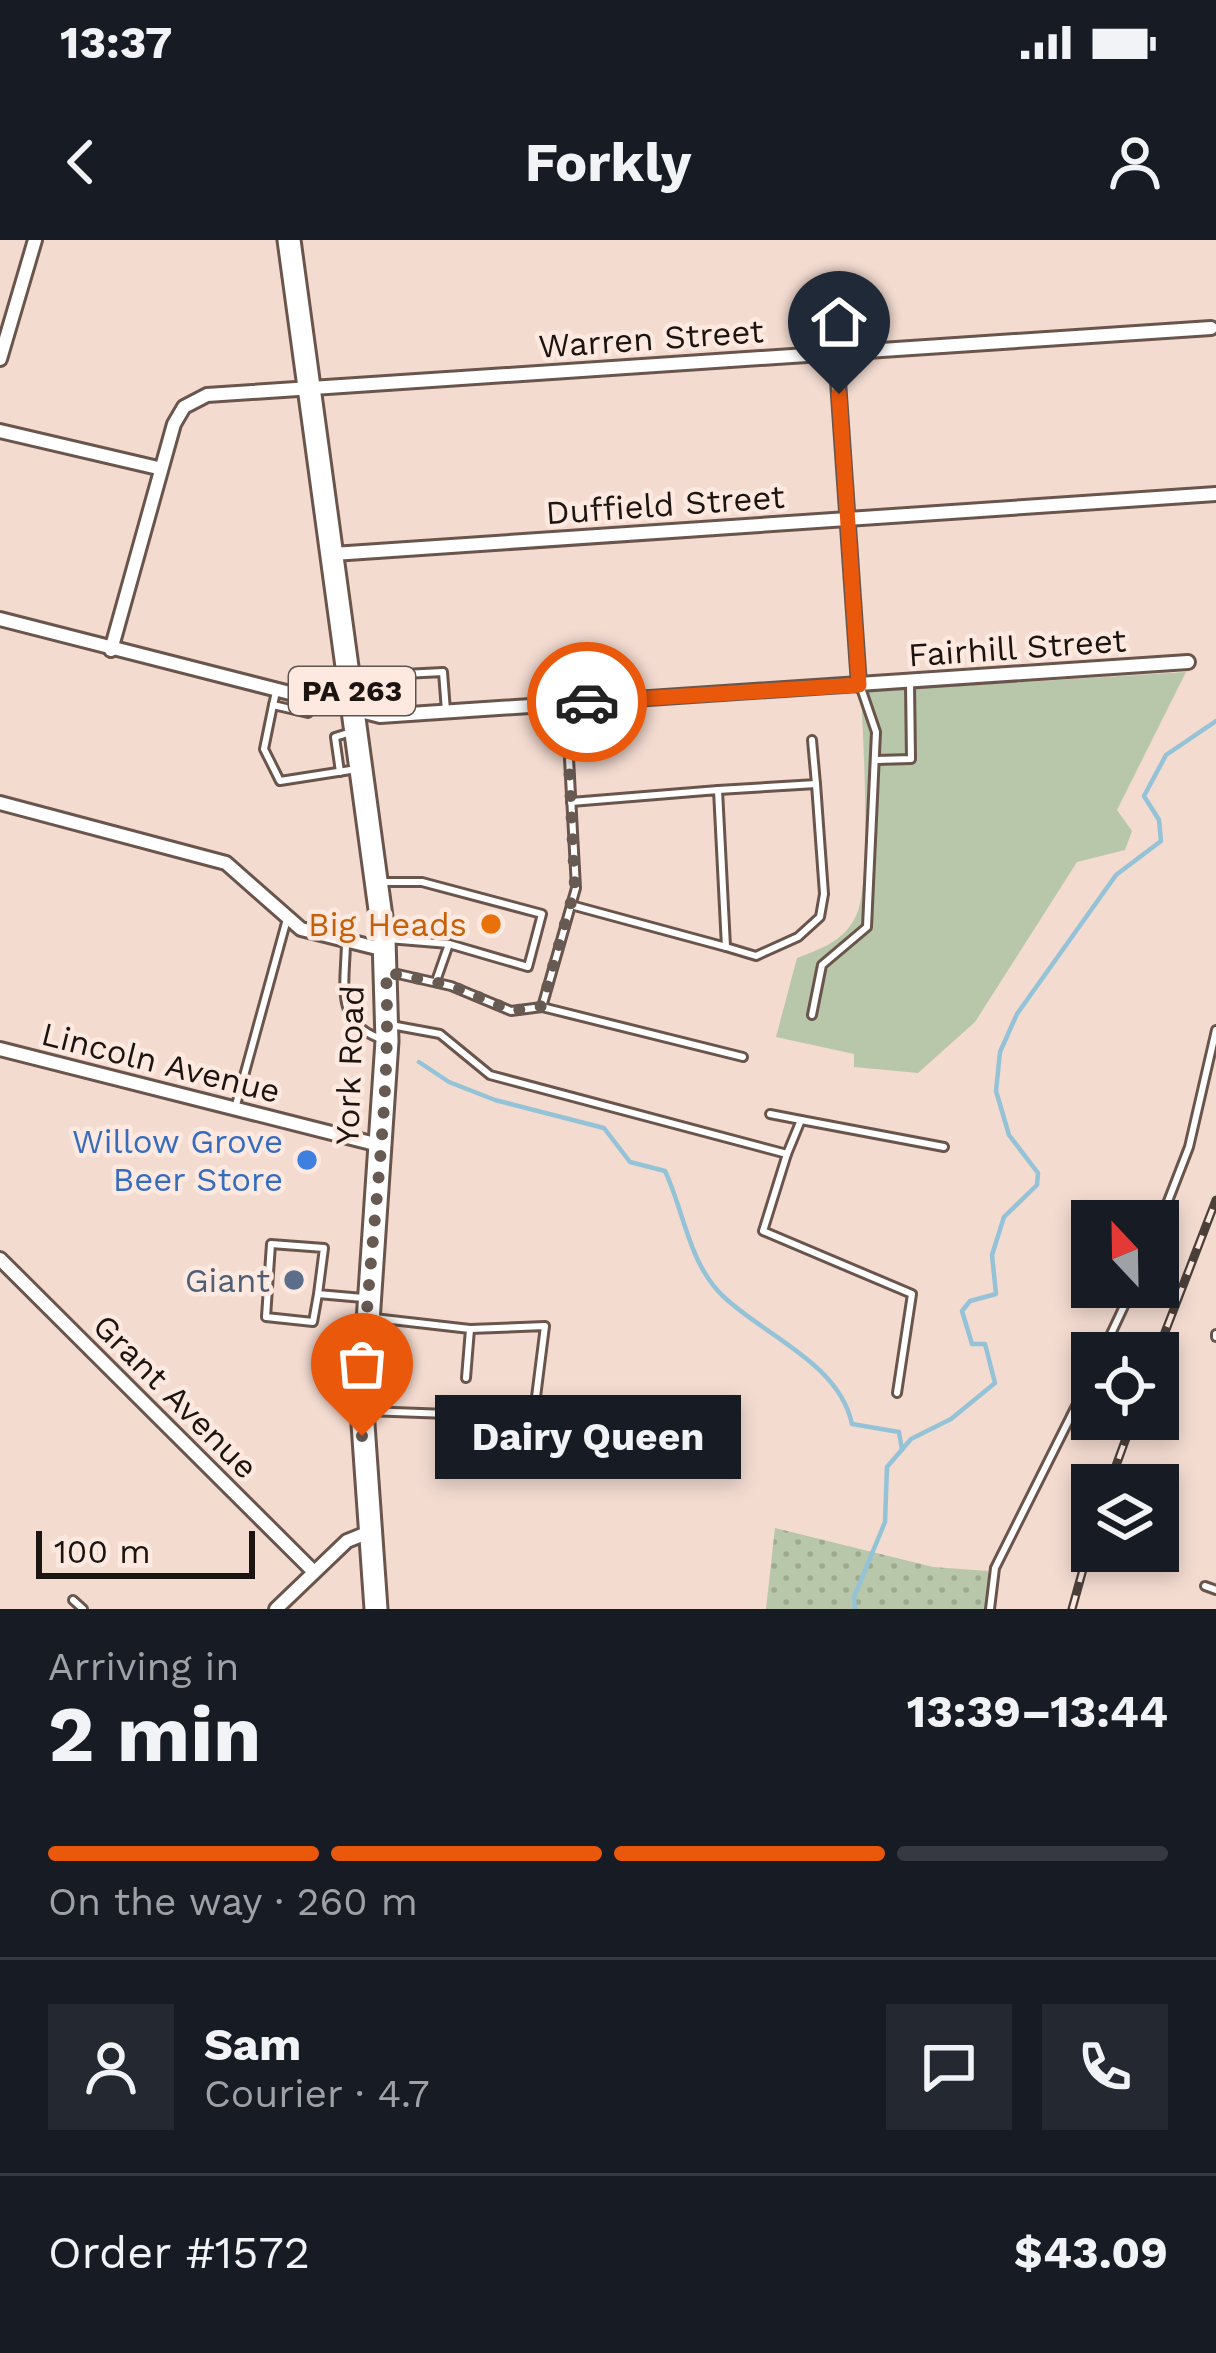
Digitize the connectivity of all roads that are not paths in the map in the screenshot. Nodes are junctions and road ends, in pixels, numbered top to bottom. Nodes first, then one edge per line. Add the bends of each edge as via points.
1 (35, 240) edge
2 (289, 240) edge
3 (1211, 328) dead end
4 (836, 352) junction
5 (0, 359) edge
6 (310, 388) junction
7 (0, 430) edge
8 (158, 468) junction
9 (1216, 494) edge
10 (846, 518) junction
11 (333, 554) junction
12 (0, 619) edge
13 (111, 650) junction
14 (1188, 662) dead end
15 (384, 675) dead end
16 (910, 681) junction
17 (859, 685) junction
18 (274, 699) junction
19 (566, 703) junction
20 (446, 711) junction
21 (356, 722) junction
22 (812, 740) dead end
23 (876, 760) junction
24 (351, 770) junction
25 (816, 784) junction
26 (718, 790) junction
27 (572, 802) junction
28 (0, 803) edge
29 (378, 882) junction
30 (571, 905) junction
31 (287, 919) junction
32 (346, 940) junction
33 (448, 944) junction
34 (726, 947) junction
35 (385, 954) junction
36 (436, 981) junction
37 (542, 1006) junction
38 (812, 1015) dead end
39 (1216, 1030) edge
40 (387, 1033) junction
41 (0, 1048) edge
42 (743, 1058) dead end
43 (236, 1109) junction
44 (770, 1114) dead end
45 (801, 1120) junction
46 (379, 1145) junction
47 (944, 1147) dead end
48 (787, 1154) junction
49 (1168, 1200) edge
50 (0, 1259) edge
51 (318, 1294) junction
52 (366, 1307) junction
53 (470, 1329) junction
54 (466, 1378) dead end
55 (897, 1393) dead end
56 (362, 1410) junction
57 (1071, 1416) edge
58 (367, 1532) junction
59 (313, 1571) junction
60 (1205, 1586) dead end
61 (1216, 1590) edge
62 (73, 1600) dead end
63 (83, 1609) edge
64 (277, 1609) edge
65 (376, 1609) edge
66 (990, 1609) edge

1 - 5 street
2 - 6 highway, York Road / PA 263
3 - 4 street, Warren Street
4 - 6 street, Warren Street
4 - 10 street
6 - 8 street, Warren Street via 207,395 184,407
6 - 11 highway, York Road / PA 263
7 - 8 street
8 - 13 street
9 - 10 street, Duffield Street
10 - 11 street, Duffield Street
10 - 17 street
11 - 21 highway, York Road / PA 263
12 - 13 street, Fairhill Street
13 - 18 street, Fairhill Street
14 - 16 street, Fairhill Street
15 - 20 lane via 442,672
16 - 17 street, Fairhill Street
16 - 23 lane via 910,759
17 - 19 street, Fairhill Street
17 - 23 lane via 876,732
18 - 21 street, Fairhill Street via 315,702
18 - 24 lane via 265,749 277,778
19 - 20 street, Fairhill Street
19 - 27 lane
20 - 21 street, Fairhill Street
21 - 24 highway, York Road / PA 263
22 - 25 lane
23 - 38 lane via 867,927 822,964
24 - 29 highway, York Road / PA 263
25 - 26 lane
25 - 34 lane via 820,917 798,938 756,956
26 - 27 lane
26 - 34 lane
27 - 30 lane
28 - 31 street via 226,863
29 - 33 lane via 422,882 542,914 528,967
29 - 35 highway, York Road / PA 263
30 - 34 lane
30 - 37 lane
31 - 32 street
31 - 43 lane
32 - 35 street
32 - 40 lane via 352,1025
33 - 35 lane
33 - 36 lane
35 - 36 lane
35 - 40 highway, York Road / PA 263
36 - 37 lane via 512,1011
37 - 42 lane
39 - 49 lane
40 - 46 highway, York Road / PA 263
40 - 48 lane via 440,1034 490,1075
41 - 43 street, Lincoln Avenue
43 - 46 street, Lincoln Avenue
44 - 45 lane
45 - 47 lane
45 - 48 lane
46 - 52 highway, York Road / PA 263
48 - 55 lane via 763,1231 912,1294
50 - 59 street, Grant Avenue
51 - 51 lane via 324,1248 272,1244 266,1317 313,1322
51 - 52 lane
52 - 53 lane
52 - 56 highway, York Road / PA 263
53 - 54 lane
53 - 56 lane via 545,1326 527,1417
56 - 58 highway, York Road / PA 263
57 - 66 lane via 995,1568
58 - 59 street
58 - 65 highway, York Road / PA 263
59 - 64 street
60 - 61 lane
62 - 63 lane

